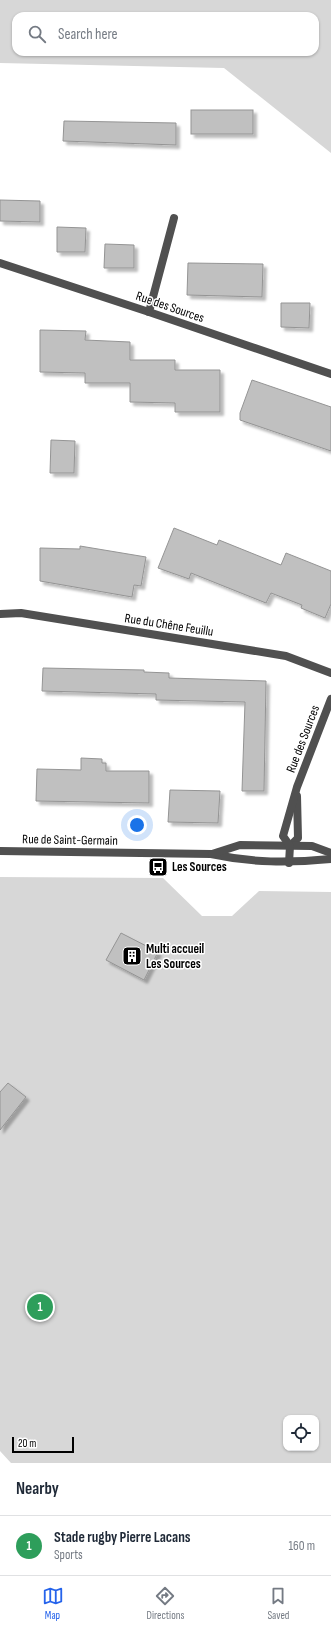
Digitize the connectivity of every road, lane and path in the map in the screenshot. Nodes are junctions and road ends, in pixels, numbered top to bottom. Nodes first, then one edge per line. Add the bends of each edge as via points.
1 (174, 218) dead end
2 (0, 263) edge
3 (149, 312) junction
4 (331, 374) edge
5 (0, 614) edge
6 (331, 673) edge
7 (331, 699) edge
8 (297, 787) junction
9 (290, 846) junction
10 (0, 851) edge
11 (331, 853) edge
12 (211, 854) junction
13 (331, 859) edge
14 (290, 863) junction

1 - 3 street
2 - 3 street, Rue des Sources
3 - 4 street, Rue des Sources
5 - 6 street, Rue du Chêne Feuillu via 22,613 286,656
7 - 8 street, Rue des Sources
8 - 9 street, Rue des Sources via 298,838
8 - 9 street, Rue des Sources via 283,836
9 - 11 street, Rue de Saint-Germain via 312,846
9 - 12 street, Rue de Saint-Germain via 240,845
9 - 14 street, Rue des Sources
10 - 12 street, Rue de Saint-Germain
12 - 14 street, Rue de Saint-Germain via 239,860
13 - 14 street, Rue de Saint-Germain

